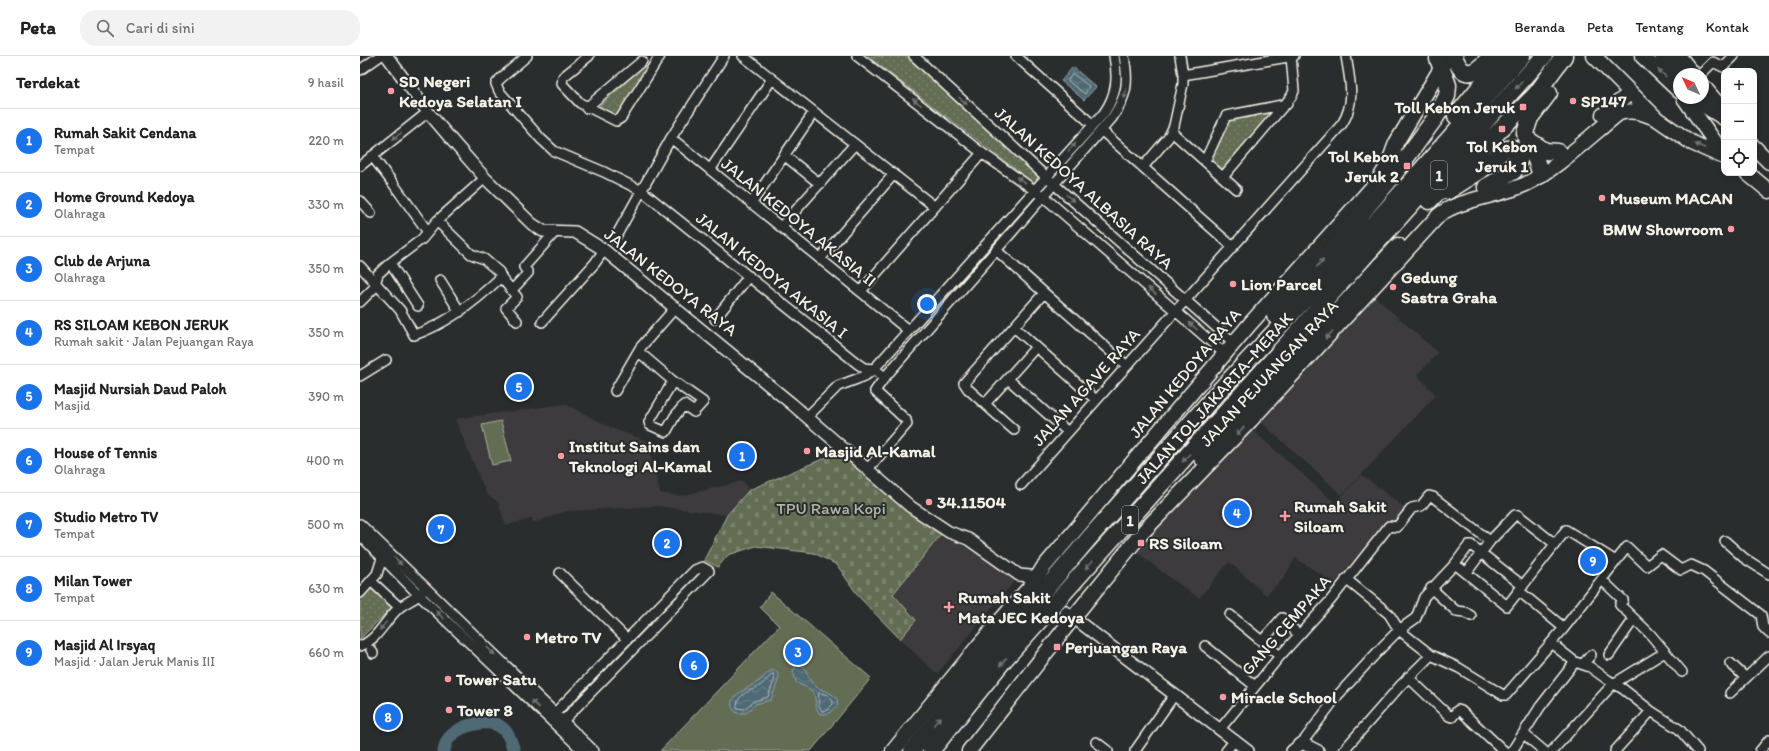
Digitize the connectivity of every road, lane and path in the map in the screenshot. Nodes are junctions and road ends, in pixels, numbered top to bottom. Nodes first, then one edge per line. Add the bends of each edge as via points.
1 (380, 56) edge
2 (387, 56) edge
3 (527, 56) edge
4 (589, 56) edge
5 (660, 56) edge
6 (724, 56) edge
7 (743, 56) edge
8 (857, 56) edge
9 (914, 56) edge
10 (1016, 56) edge
11 (1114, 56) edge
12 (1124, 56) edge
13 (1180, 56) edge
14 (1291, 56) edge
15 (1294, 56) edge
16 (1346, 56) edge
17 (1492, 56) edge
18 (1505, 56) edge
19 (1522, 56) edge
20 (1544, 56) edge
21 (1564, 56) edge
22 (1572, 56) edge
23 (1594, 56) edge
24 (1642, 56) edge
25 (1662, 56) edge
26 (1679, 56) edge
27 (1734, 56) edge
28 (640, 58) edge
29 (1448, 59) edge
30 (1674, 68) edge
31 (1688, 68) edge
32 (1707, 68) edge
33 (360, 70) edge
34 (651, 71) junction
35 (1184, 75) junction
36 (772, 79) junction
37 (1616, 79) junction
38 (1673, 85) edge
39 (1630, 93) junction
40 (1709, 93) edge
41 (1287, 104) junction
42 (1688, 104) edge
43 (1705, 104) edge
44 (586, 108) junction
45 (1721, 111) edge
46 (428, 112) junction
47 (814, 112) junction
48 (1606, 112) junction
49 (1696, 114) junction
50 (1721, 116) edge
51 (1657, 119) junction
52 (1093, 125) junction
53 (1102, 131) junction
54 (1172, 132) junction
55 (1677, 133) junction
56 (670, 138) junction
57 (1526, 138) junction
58 (855, 144) junction
59 (1757, 151) edge
60 (1558, 152) junction
61 (1721, 152) edge
62 (982, 153) junction
63 (784, 155) junction
64 (1721, 155) edge
65 (372, 156) junction
66 (1205, 161) junction
67 (1769, 162) edge
68 (360, 166) edge
69 (1143, 167) junction
70 (710, 170) junction
71 (1540, 171) junction
72 (894, 174) junction
73 (1046, 176) junction
74 (1751, 176) edge
75 (1223, 177) junction
76 (485, 178) junction
77 (820, 184) junction
78 (1055, 184) junction
79 (1486, 187) junction
80 (1236, 189) dead end
81 (1034, 190) junction
82 (642, 191) junction
83 (1769, 191) edge
84 (1044, 197) junction
85 (360, 201) edge
86 (751, 204) junction
87 (1425, 205) junction
88 (935, 207) junction
89 (371, 212) dead end
90 (437, 221) junction
91 (781, 227) junction
92 (556, 231) junction
93 (428, 232) junction
94 (615, 238) dead end
95 (1233, 247) junction
96 (604, 250) junction
97 (997, 251) junction
98 (820, 259) junction
99 (1339, 262) junction
100 (390, 263) junction
101 (360, 266) edge
102 (749, 276) junction
103 (500, 278) junction
104 (440, 280) dead end
105 (375, 282) junction
106 (512, 290) junction
107 (861, 292) junction
108 (1044, 293) junction
109 (1333, 293) junction
110 (1185, 300) junction
111 (360, 302) edge
112 (418, 306) dead end
113 (676, 308) junction
114 (1176, 311) junction
115 (460, 312) junction
116 (715, 319) dead end
117 (517, 321) dead end
118 (542, 322) dead end
119 (1014, 327) junction
120 (908, 330) junction
121 (1036, 347) junction
122 (1229, 348) junction
123 (639, 352) junction
124 (386, 360) dead end
125 (1127, 366) junction
126 (874, 369) junction
127 (360, 376) edge
128 (885, 377) junction
129 (1008, 379) junction
130 (673, 382) junction
131 (615, 391) dead end
132 (1218, 392) junction
133 (1096, 400) junction
134 (985, 404) junction
135 (807, 417) junction
136 (1014, 430) dead end
137 (1068, 432) junction
138 (867, 470) junction
139 (1021, 485) dead end
140 (360, 524) edge
141 (949, 532) junction
142 (360, 535) edge
143 (1490, 541) junction
144 (1725, 541) dead end
145 (1555, 544) junction
146 (384, 554) junction
147 (1481, 554) junction
148 (1616, 561) junction
149 (1454, 564) junction
150 (1043, 568) junction
151 (1466, 572) junction
152 (560, 573) dead end
153 (1769, 574) edge
154 (1030, 576) junction
155 (1346, 579) junction
156 (1602, 580) junction
157 (372, 581) junction
158 (1019, 586) junction
159 (1431, 588) junction
160 (1521, 588) junction
161 (422, 592) junction
162 (360, 593) edge
163 (399, 607) junction
164 (1070, 615) junction
165 (1230, 615) dead end
166 (1471, 616) dead end
167 (1634, 619) junction
168 (1564, 628) junction
169 (1399, 630) junction
170 (1769, 633) edge
171 (1298, 635) junction
172 (627, 639) junction
173 (1262, 641) junction
174 (1551, 643) junction
175 (360, 646) edge
176 (1205, 646) dead end
177 (1665, 652) junction
178 (1431, 655) junction
179 (1591, 655) dead end
180 (1610, 655) dead end
181 (1280, 656) junction
182 (1769, 656) edge
183 (1579, 663) junction
184 (1730, 664) dead end
185 (1682, 672) dead end
186 (1408, 677) junction
187 (1746, 678) junction
188 (1613, 684) junction
189 (1255, 686) junction
190 (1730, 693) dead end
191 (1175, 694) junction
192 (1651, 711) junction
193 (552, 716) junction
194 (560, 723) junction
195 (1221, 728) junction
196 (1524, 734) junction
197 (1235, 740) junction
198 (1769, 740) edge
199 (1096, 742) dead end
200 (1302, 743) junction
201 (583, 751) edge
202 (594, 751) edge
203 (882, 751) edge
204 (893, 751) edge
205 (912, 751) edge
206 (931, 751) edge
207 (959, 751) edge
208 (969, 751) edge
209 (1108, 751) edge
210 (1136, 751) edge
211 (1226, 751) edge
212 (1248, 751) edge
213 (1292, 751) edge
214 (1318, 751) edge
215 (1343, 751) edge
216 (1504, 751) edge
217 (1512, 751) edge
218 (1544, 751) edge
219 (1552, 751) edge
220 (1615, 751) edge
221 (1698, 751) edge
222 (1760, 751) edge

1 - 33 street
2 - 46 street, JALAN KEDOYA RAYA
3 - 82 street, JALAN KEDOYA AKASIA I via 500,79 496,84 499,91 554,151
4 - 44 street via 561,80
5 - 34 street
6 - 56 street
7 - 36 street
62 -> 8 street, JALAN KEDOYA ALBASIA RAYA
9 -> 73 street, JALAN KEDOYA ALBASIA RAYA
10 - 52 street
11 - 52 street via 1117,74 1114,97
12 -> 53 street via 1126,90 1122,105
13 - 35 street
14 - 15 street
14 - 35 street
14 - 41 street via 1294,91
16 - 95 street, JALAN AGAVE RAYA via 1352,94 1347,117
17 - 29 highway via 1473,73 1466,73
18 - 99 highway via 1413,165
19 - 99 highway, JALAN TOL JAKARTA–MERAK / 1
20 -> 109 highway, JALAN TOL JAKARTA–MERAK / 1
21 - 87 highway via 1536,94
22 - 57 highway via 1561,79 1528,123
23 - 37 main road
38 -> 24 main road
25 - 30 main road
26 - 31 main road
27 - 32 street via 1723,67 1713,62
28 - 34 street
28 - 44 street
29 - 122 main road, JALAN KEDOYA RAYA via 1396,143 1388,165 1378,181
132 -> 29 highway via 1241,356 1355,222 1428,128 1447,96
34 - 44 street via 621,118 616,121
35 - 54 street
36 - 47 street
36 - 70 street
37 - 39 main road
37 - 48 main road via 1614,94
39 - 48 main road, JALAN PEJUANGAN RAYA
39 - 51 main road
40 - 45 main road
41 - 66 street via 1226,116
41 - 75 street
42 - 49 main road
43 - 50 main road
46 -> 65 street
46 - 76 street, JALAN KEDOYA RAYA
47 - 58 street
47 - 63 street
48 - 60 main road, JALAN PEJUANGAN RAYA
49 - 55 main road via 1696,126 1693,130 1688,134
49 - 61 main road
51 - 55 main road
51 - 71 main road, JALAN PEJUANGAN RAYA via 1637,111 1619,113
73 -> 52 street
53 - 69 street
53 - 78 street
54 - 66 street
54 - 69 street
64 -> 55 main road via 1692,143
56 - 70 street, JALAN KEDOYA AKASIA II
56 - 82 street
57 - 60 highway via 1541,150
57 - 71 highway
58 - 72 street
58 - 77 street
59 - 67 main road
60 - 71 main road, JALAN PEJUANGAN RAYA
81 -> 62 street, JALAN KEDOYA ALBASIA RAYA
62 - 88 street
63 - 77 street
63 - 86 street
65 - 68 street
65 - 93 street
66 - 75 street
69 - 95 street
70 - 86 street, JALAN KEDOYA AKASIA II
71 - 79 main road, JALAN PEJUANGAN RAYA
71 -> 164 main road, JALAN PEJUANGAN RAYA via 1512,189 1452,208 1439,215 1251,420 1140,535
72 - 88 street
72 - 98 street
73 - 78 street, JALAN KEDOYA ALBASIA RAYA
73 - 81 street
74 - 83 main road
75 - 80 street
76 - 90 street
76 - 92 street, JALAN KEDOYA RAYA via 532,224 543,231
77 - 91 street
78 - 84 street
78 -> 110 street, JALAN KEDOYA ALBASIA RAYA
79 - 87 highway via 1516,168 1520,158 1512,148 1507,148 1480,171
79 - 164 main road, JALAN PEJUANGAN RAYA via 1444,203 1421,220 1134,530
81 - 84 street, JALAN KEDOYA ALBASIA RAYA
81 - 120 street
82 - 94 street
82 - 102 street, JALAN KEDOYA AKASIA I
84 - 97 street
114 -> 84 street, JALAN KEDOYA ALBASIA RAYA
85 - 89 street
86 - 91 street, JALAN KEDOYA AKASIA II
87 - 109 highway via 1356,276
88 - 107 street
90 - 93 street
90 - 103 street via 471,254 484,259 499,272
91 - 98 street, JALAN KEDOYA AKASIA II
92 - 96 street, JALAN KEDOYA RAYA via 575,232
92 - 106 street via 524,267 528,272
93 - 100 street
95 - 110 street, JALAN AGAVE RAYA
96 - 113 street, JALAN KEDOYA RAYA
96 - 118 street
97 - 108 street
97 - 128 street
98 - 107 street, JALAN KEDOYA AKASIA II
99 - 132 highway, JALAN TOL JAKARTA–MERAK / 1
100 - 105 street via 378,274
100 - 112 street
101 - 105 street
102 - 116 street
102 - 126 street, JALAN KEDOYA AKASIA I via 858,364 864,368
103 - 106 street
103 - 115 street
104 - 115 street
105 - 111 street via 371,292
105 - 115 street via 400,310 414,335
106 - 117 street via 517,297 506,308
107 - 120 street, JALAN KEDOYA AKASIA II
108 - 119 street
108 - 125 street
109 -> 206 highway, JALAN TOL JAKARTA–MERAK / 1 via 1004,660
110 - 114 street, JALAN AGAVE RAYA
110 - 122 street, JALAN KEDOYA ALBASIA RAYA
113 - 123 street
113 - 135 street, JALAN KEDOYA RAYA
122 -> 114 street, JALAN KEDOYA ALBASIA RAYA
114 - 125 street, JALAN AGAVE RAYA
119 - 121 street
119 - 134 street via 964,383
120 - 126 street
121 - 129 street
121 - 133 street
122 - 150 main road, JALAN KEDOYA RAYA
123 - 130 street
123 - 131 street
124 - 127 street
125 - 133 street, JALAN AGAVE RAYA
126 - 128 street, JALAN KEDOYA AKASIA I
126 - 135 street via 865,376 838,386
128 - 138 street via 875,393 906,420 907,424
129 - 134 street
129 - 137 street
130 - 130 street via 649,423 666,432 684,406 694,412 703,402
205 -> 132 highway, JALAN TOL JAKARTA–MERAK / 1 via 1090,537
133 - 137 street, JALAN AGAVE RAYA
134 - 136 street
135 - 138 street, JALAN KEDOYA RAYA
137 - 139 street, JALAN AGAVE RAYA
138 - 141 street, JALAN KEDOYA RAYA via 911,507
140 - 146 street
141 - 154 street, JALAN KEDOYA RAYA via 968,540 1019,575
141 - 158 street, JALAN KEDOYA RAYA via 963,545 1014,578
142 - 146 street
143 - 145 street via 1511,518 1518,515
143 - 147 street
143 - 155 street, GANG CEMPAKA via 1431,496 1418,507 1412,508 1398,527 1389,526
144 - 153 street via 1744,558
145 - 148 street via 1568,530
145 - 160 street
146 - 157 street
146 - 161 street
147 - 149 street via 1469,545
147 - 151 street
147 - 160 street
148 - 156 street
148 - 170 street via 1627,547 1647,566 1661,555 1681,570 1694,566 1713,577 1761,615 1763,627
149 - 151 street
149 - 159 street
150 - 154 main road, JALAN KEDOYA RAYA
150 - 204 main road, JALAN KEDOYA RAYA via 1035,581
151 - 160 street via 1505,605
152 - 172 street
154 - 158 main road, JALAN KEDOYA RAYA
155 - 169 street, GANG CEMPAKA via 1389,614
155 - 171 street, GANG CEMPAKA
156 - 167 street via 1623,600 1620,605
156 - 168 street
157 - 162 street
157 - 163 street
158 - 203 main road, JALAN KEDOYA RAYA
159 - 166 street via 1456,611
159 - 169 street via 1424,597 1416,618
160 - 168 street
161 - 163 street
161 - 193 street
163 -> 175 street via 369,642
164 - 191 street
164 - 207 main road, JALAN PEJUANGAN RAYA
164 - 208 main road, JALAN PEJUANGAN RAYA
165 - 173 street
167 - 177 street
167 - 180 street
168 - 174 street
169 - 178 street, GANG CEMPAKA
169 - 200 street via 1338,695
171 - 173 street via 1282,618
171 - 181 street, GANG CEMPAKA
172 - 193 street
172 - 194 street via 695,570 702,567 709,571
173 - 181 street
174 - 178 street, GANG CEMPAKA via 1506,695
174 - 183 street
176 - 189 street
177 - 185 street
177 - 188 street
178 - 186 street
179 - 183 street
181 - 189 street, GANG CEMPAKA
182 - 187 street
183 - 188 street
183 - 196 street via 1540,707
184 - 187 street
186 - 215 street
186 - 216 street via 1449,716 1452,717 1458,710 1461,711
187 - 190 street
188 - 192 street
188 - 219 street
189 - 195 street, GANG CEMPAKA
191 - 195 street
191 - 210 street
192 - 220 street
192 - 221 street via 1679,729
193 - 194 street
194 - 201 street
194 - 202 street
195 - 197 street
196 - 217 street
196 - 218 street
197 - 211 street
197 - 212 street
198 - 222 street
199 - 209 street
200 - 213 street
200 - 214 street

